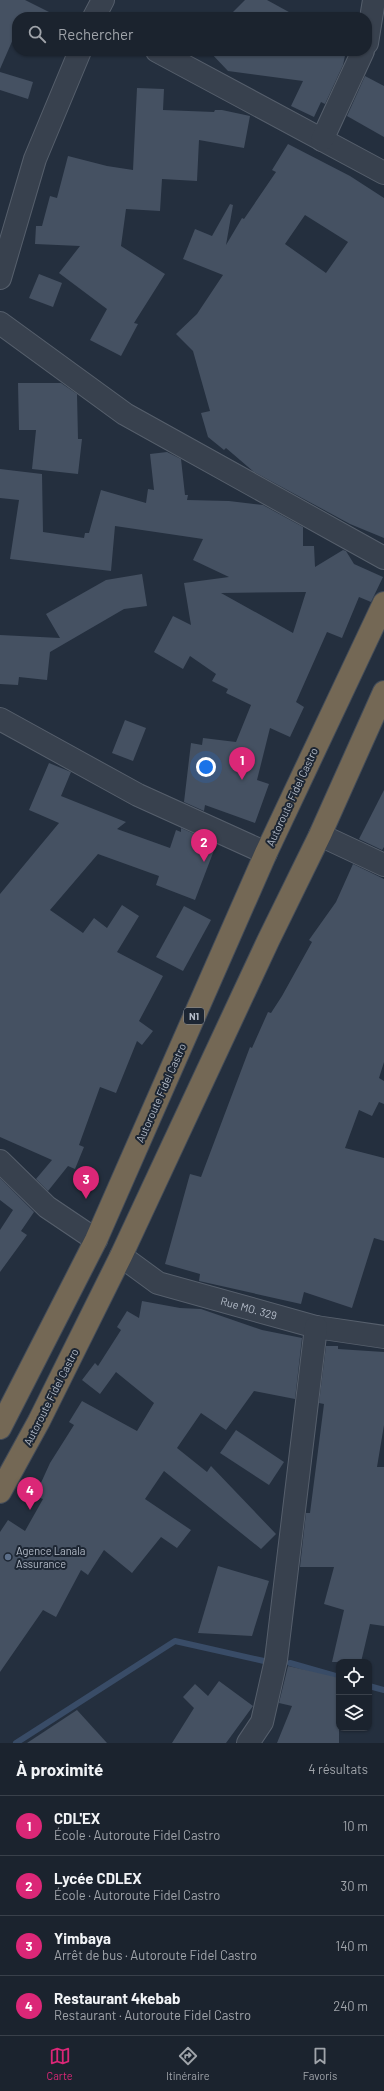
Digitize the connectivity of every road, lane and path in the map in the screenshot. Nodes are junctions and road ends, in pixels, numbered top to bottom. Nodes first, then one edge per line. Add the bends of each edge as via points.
1 (103, 0) edge
2 (374, 0) edge
3 (97, 12) edge
4 (372, 12) edge
5 (78, 56) edge
6 (166, 56) edge
7 (361, 56) edge
8 (322, 140) junction
9 (384, 173) edge
10 (0, 278) edge
11 (0, 323) edge
12 (384, 558) edge
13 (384, 603) edge
14 (384, 692) edge
15 (0, 719) edge
16 (320, 835) junction
17 (266, 853) junction
18 (384, 865) edge
19 (0, 1161) edge
20 (96, 1240) junction
21 (122, 1256) junction
22 (316, 1327) junction
23 (384, 1337) edge
24 (0, 1428) edge
25 (0, 1492) edge
26 (248, 1743) edge

1 - 3 street
2 - 4 street
5 - 10 street via 36,159
6 - 8 street
7 - 8 street
8 - 9 street
11 - 12 street via 125,414
13 - 17 highway, Autoroute Fidel Castro / N1
14 - 16 highway, Autoroute Fidel Castro
15 - 17 street via 138,795
16 - 18 street
16 - 21 highway, Autoroute Fidel Castro via 264,948
17 - 20 highway, Autoroute Fidel Castro / N1
19 - 20 street via 46,1207
20 - 24 highway, Autoroute Fidel Castro / N1
21 - 22 street, Rue MO. 329 via 158,1282
21 - 25 highway, Autoroute Fidel Castro via 39,1421
22 - 23 street, Rue MO. 329
22 - 26 street via 276,1660 262,1722

